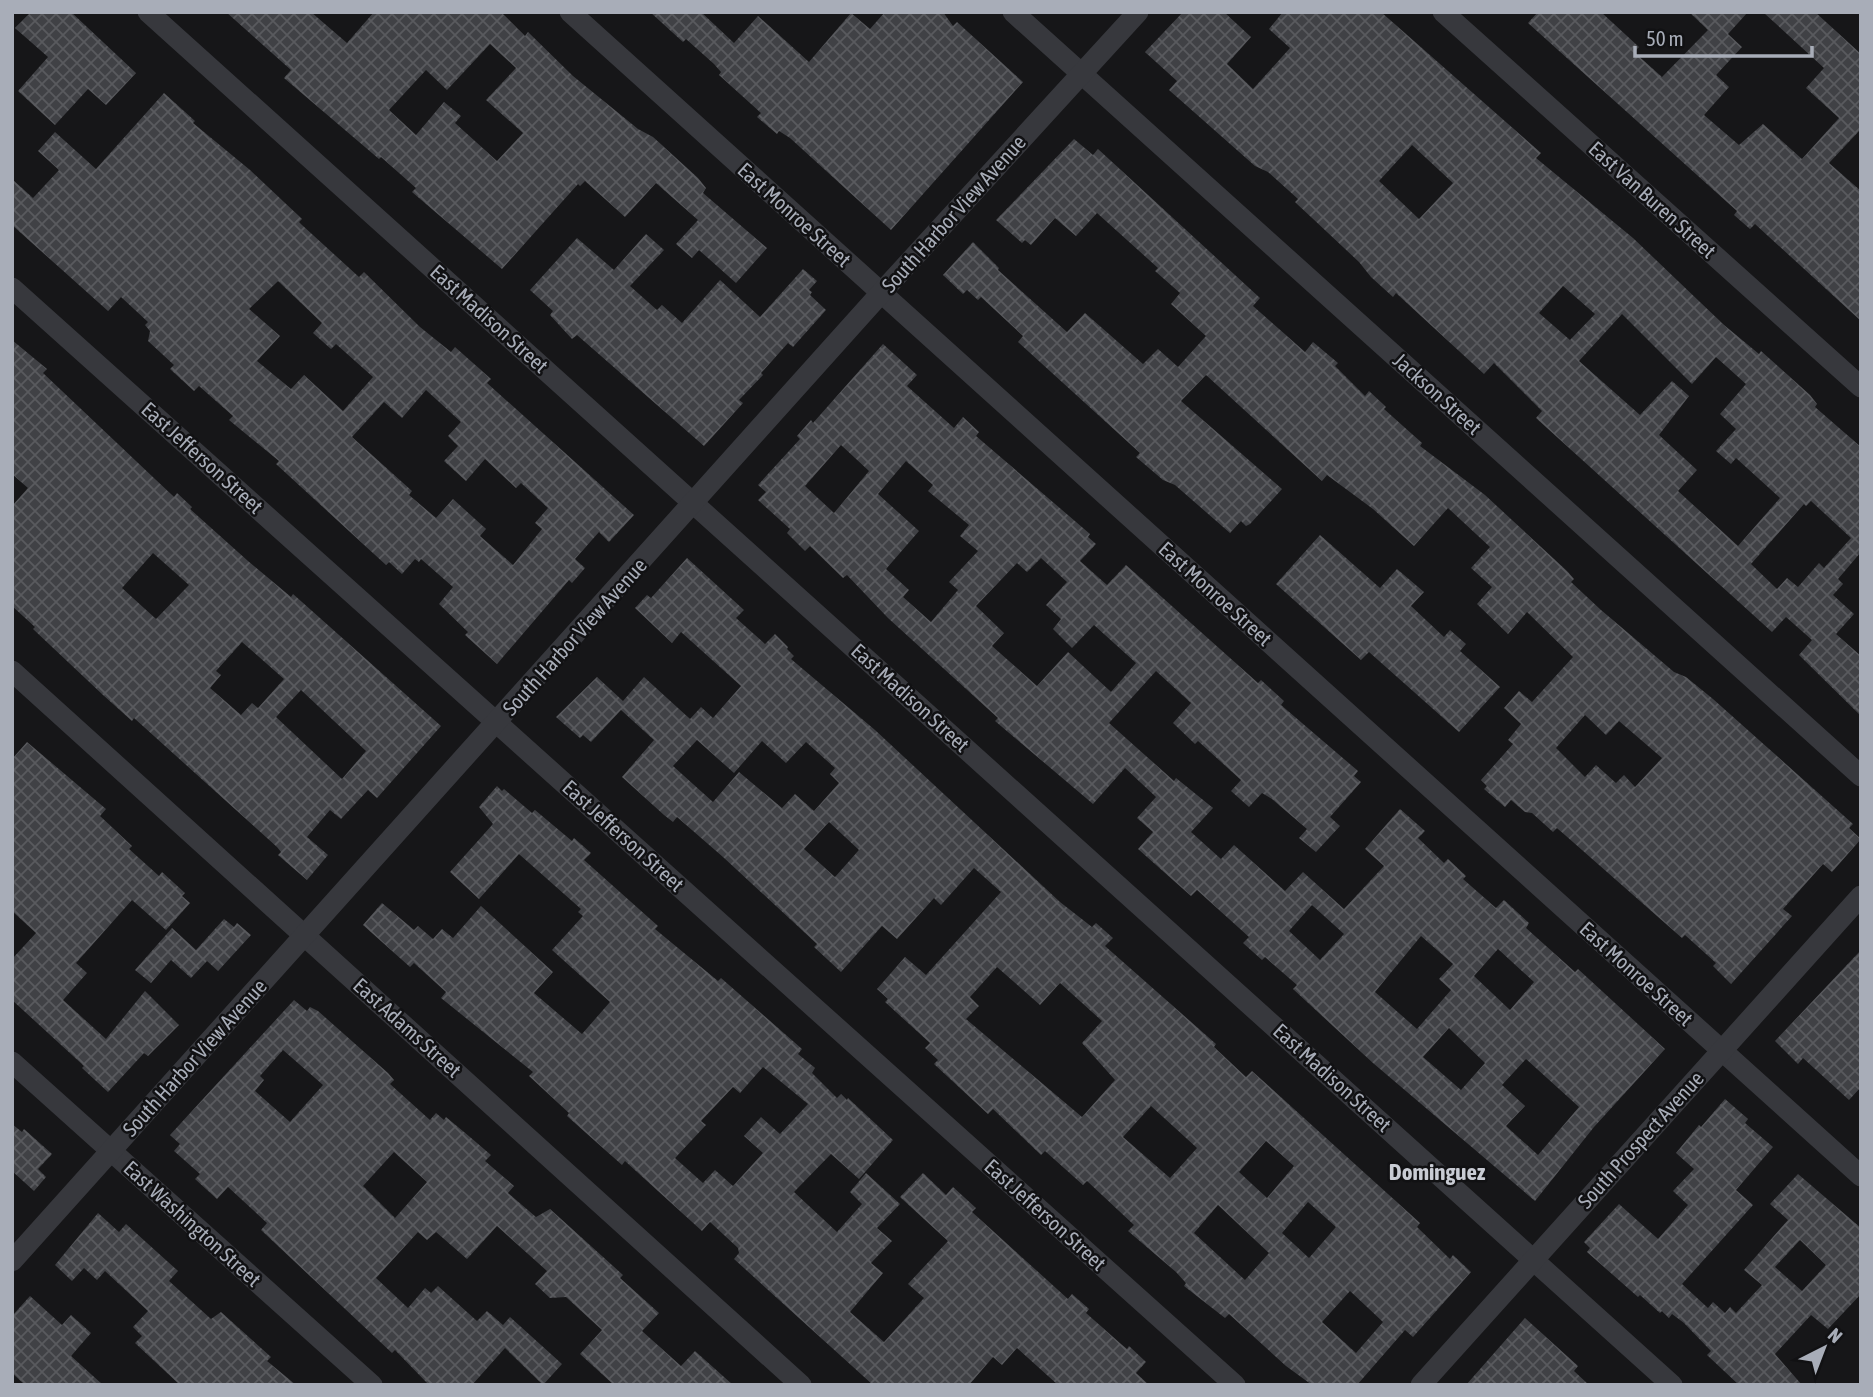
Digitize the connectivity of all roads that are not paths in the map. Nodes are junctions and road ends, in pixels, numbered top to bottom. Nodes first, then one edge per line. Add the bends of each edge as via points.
1 (148, 12) edge
2 (570, 12) edge
3 (1013, 12) edge
4 (1138, 12) edge
5 (1443, 12) edge
6 (1082, 74) junction
7 (12, 288) edge
8 (881, 293) junction
9 (1861, 387) edge
10 (694, 504) junction
11 (12, 671) edge
12 (497, 723) junction
13 (1861, 776) edge
14 (1861, 896) edge
15 (305, 936) junction
16 (1721, 1051) junction
17 (12, 1062) edge
18 (111, 1151) junction
19 (1861, 1176) edge
20 (1533, 1259) junction
21 (12, 1261) edge
22 (372, 1385) edge
23 (801, 1385) edge
24 (1235, 1385) edge
25 (1421, 1385) edge
26 (1672, 1385) edge

1 - 10 street, East Madison Street
2 - 8 street, East Monroe Street
3 - 6 street, Jackson Street
4 - 6 street, South Harbor View Avenue
5 - 9 street, East Van Buren Street
6 - 8 street, South Harbor View Avenue
6 - 13 street, Jackson Street
7 - 12 street, East Jefferson Street
8 - 10 street, South Harbor View Avenue
8 - 16 street, East Monroe Street
10 - 12 street, South Harbor View Avenue
10 - 20 street, East Madison Street
11 - 15 street, East Adams Street
12 - 15 street, South Harbor View Avenue
12 - 24 street, East Jefferson Street
14 - 16 street, South Prospect Avenue
15 - 18 street, South Harbor View Avenue
15 - 23 street, East Adams Street
16 - 19 street, East Monroe Street
16 - 20 street, South Prospect Avenue
17 - 18 street, East Washington Street
18 - 21 street, South Harbor View Avenue
18 - 22 street, East Washington Street
20 - 25 street, South Prospect Avenue
20 - 26 street, East Madison Street

